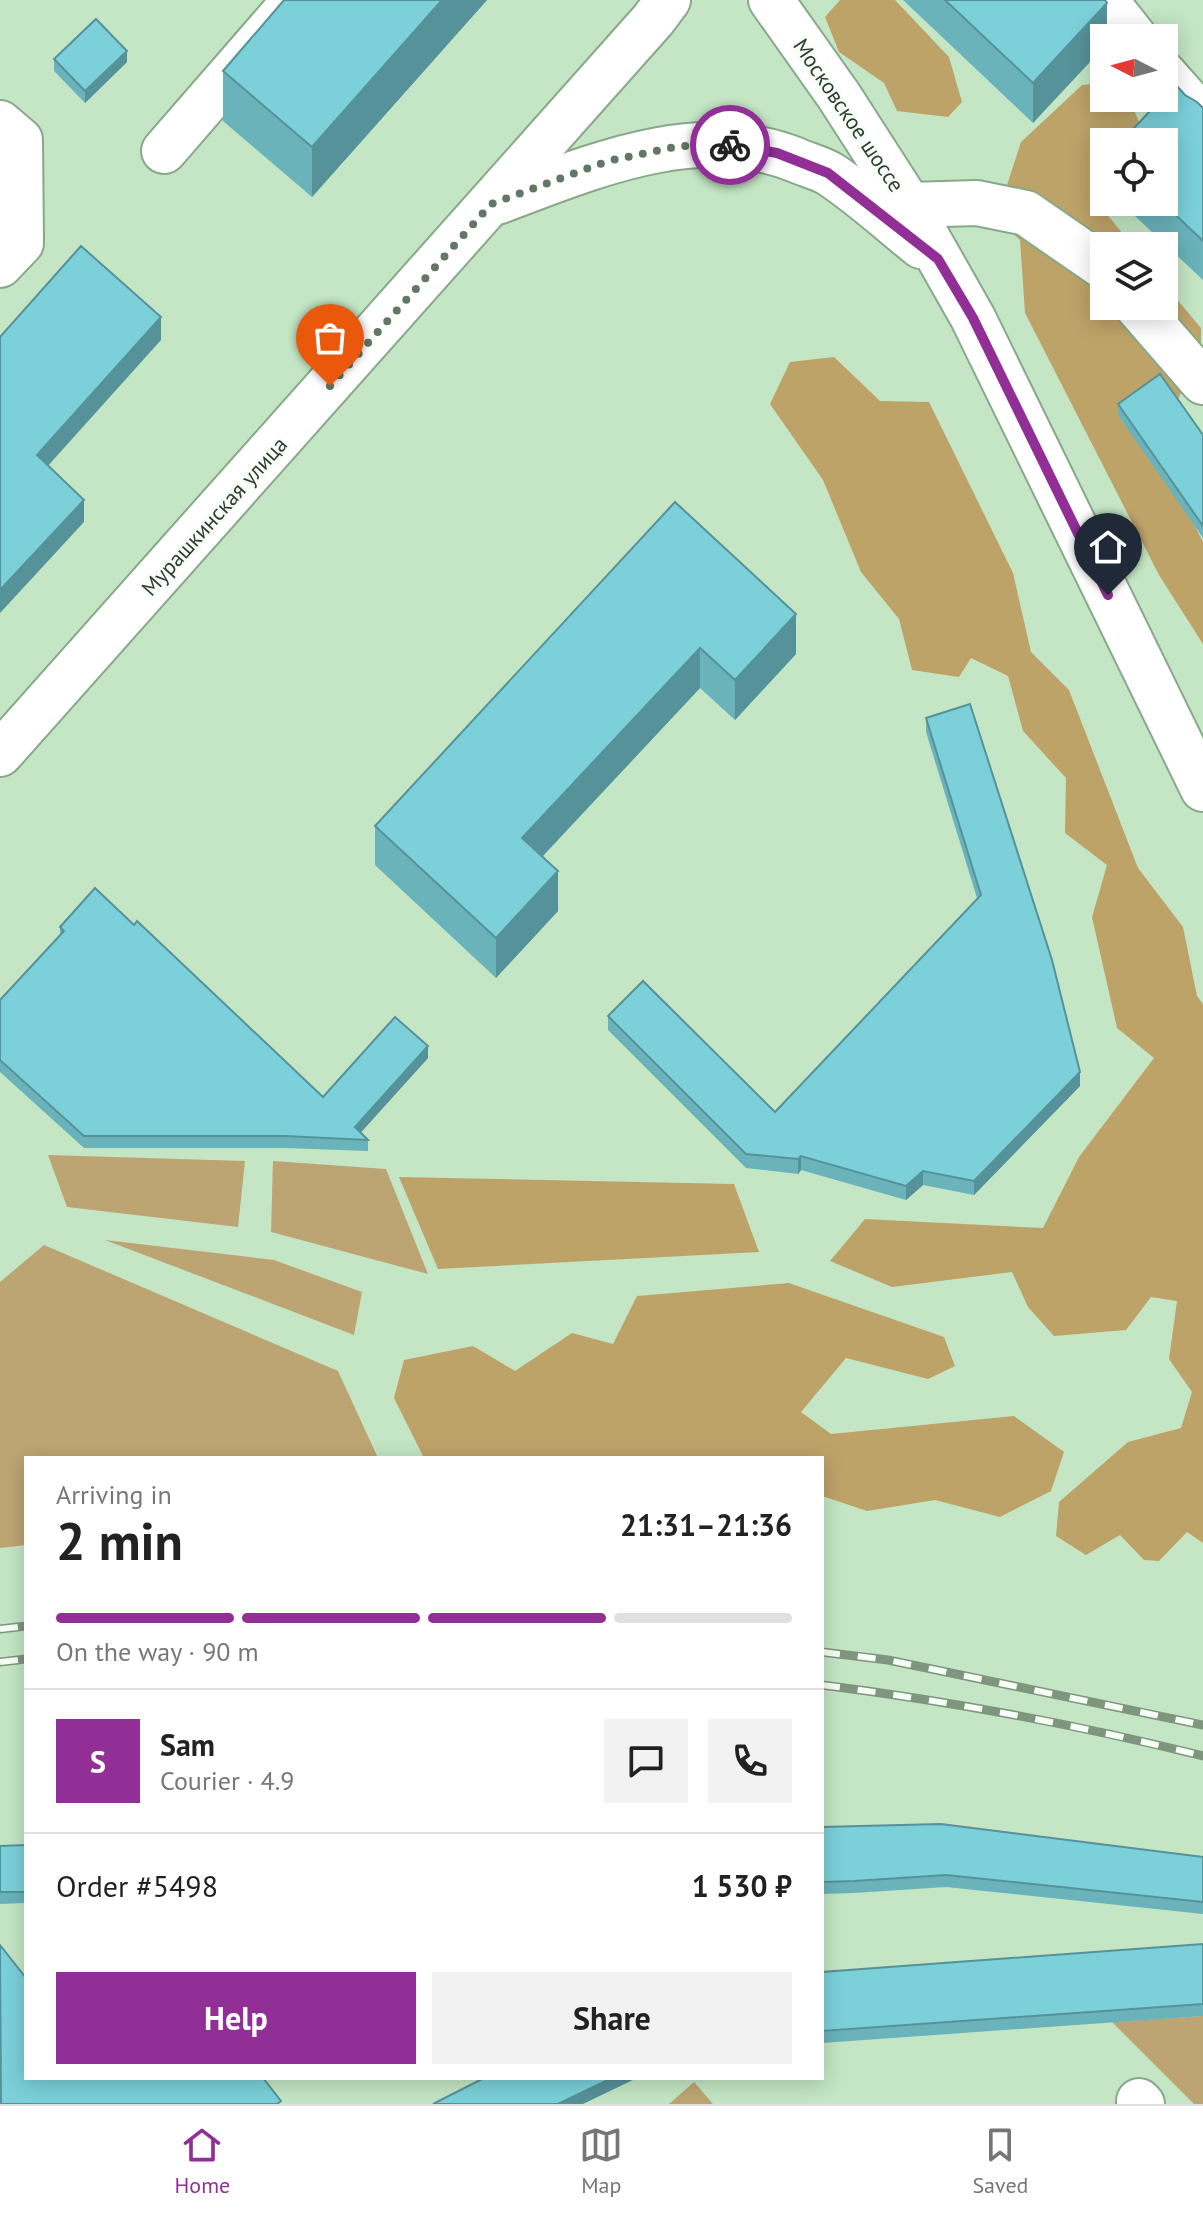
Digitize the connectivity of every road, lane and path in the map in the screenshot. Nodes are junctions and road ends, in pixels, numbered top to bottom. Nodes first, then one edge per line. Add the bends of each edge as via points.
1 (295, 0) edge
2 (668, 0) edge
3 (771, 0) edge
4 (1105, 0) edge
5 (1124, 24) edge
6 (1178, 90) edge
7 (1203, 118) edge
8 (0, 123) edge
9 (164, 151) dead end
10 (491, 204) junction
11 (909, 205) junction
12 (1090, 257) edge
13 (938, 259) junction
14 (0, 265) edge
15 (1149, 320) edge
16 (1203, 382) edge
17 (0, 754) edge
18 (1203, 789) edge

1 - 9 main road
2 - 10 main road, Мурашкинская улица
3 - 11 main road, Московское шоссе
4 - 5 main road
6 - 7 main road
8 - 14 main road via 20,140 21,213 21,243
10 - 13 main road, Мурашкинская улица via 608,161 679,146 728,145 777,153 828,173
10 - 17 main road, Мурашкинская улица
11 - 12 main road via 977,203 1026,213
11 - 13 main road, Московское шоссе
13 - 18 main road, Московское шоссе via 973,318
15 - 16 main road

